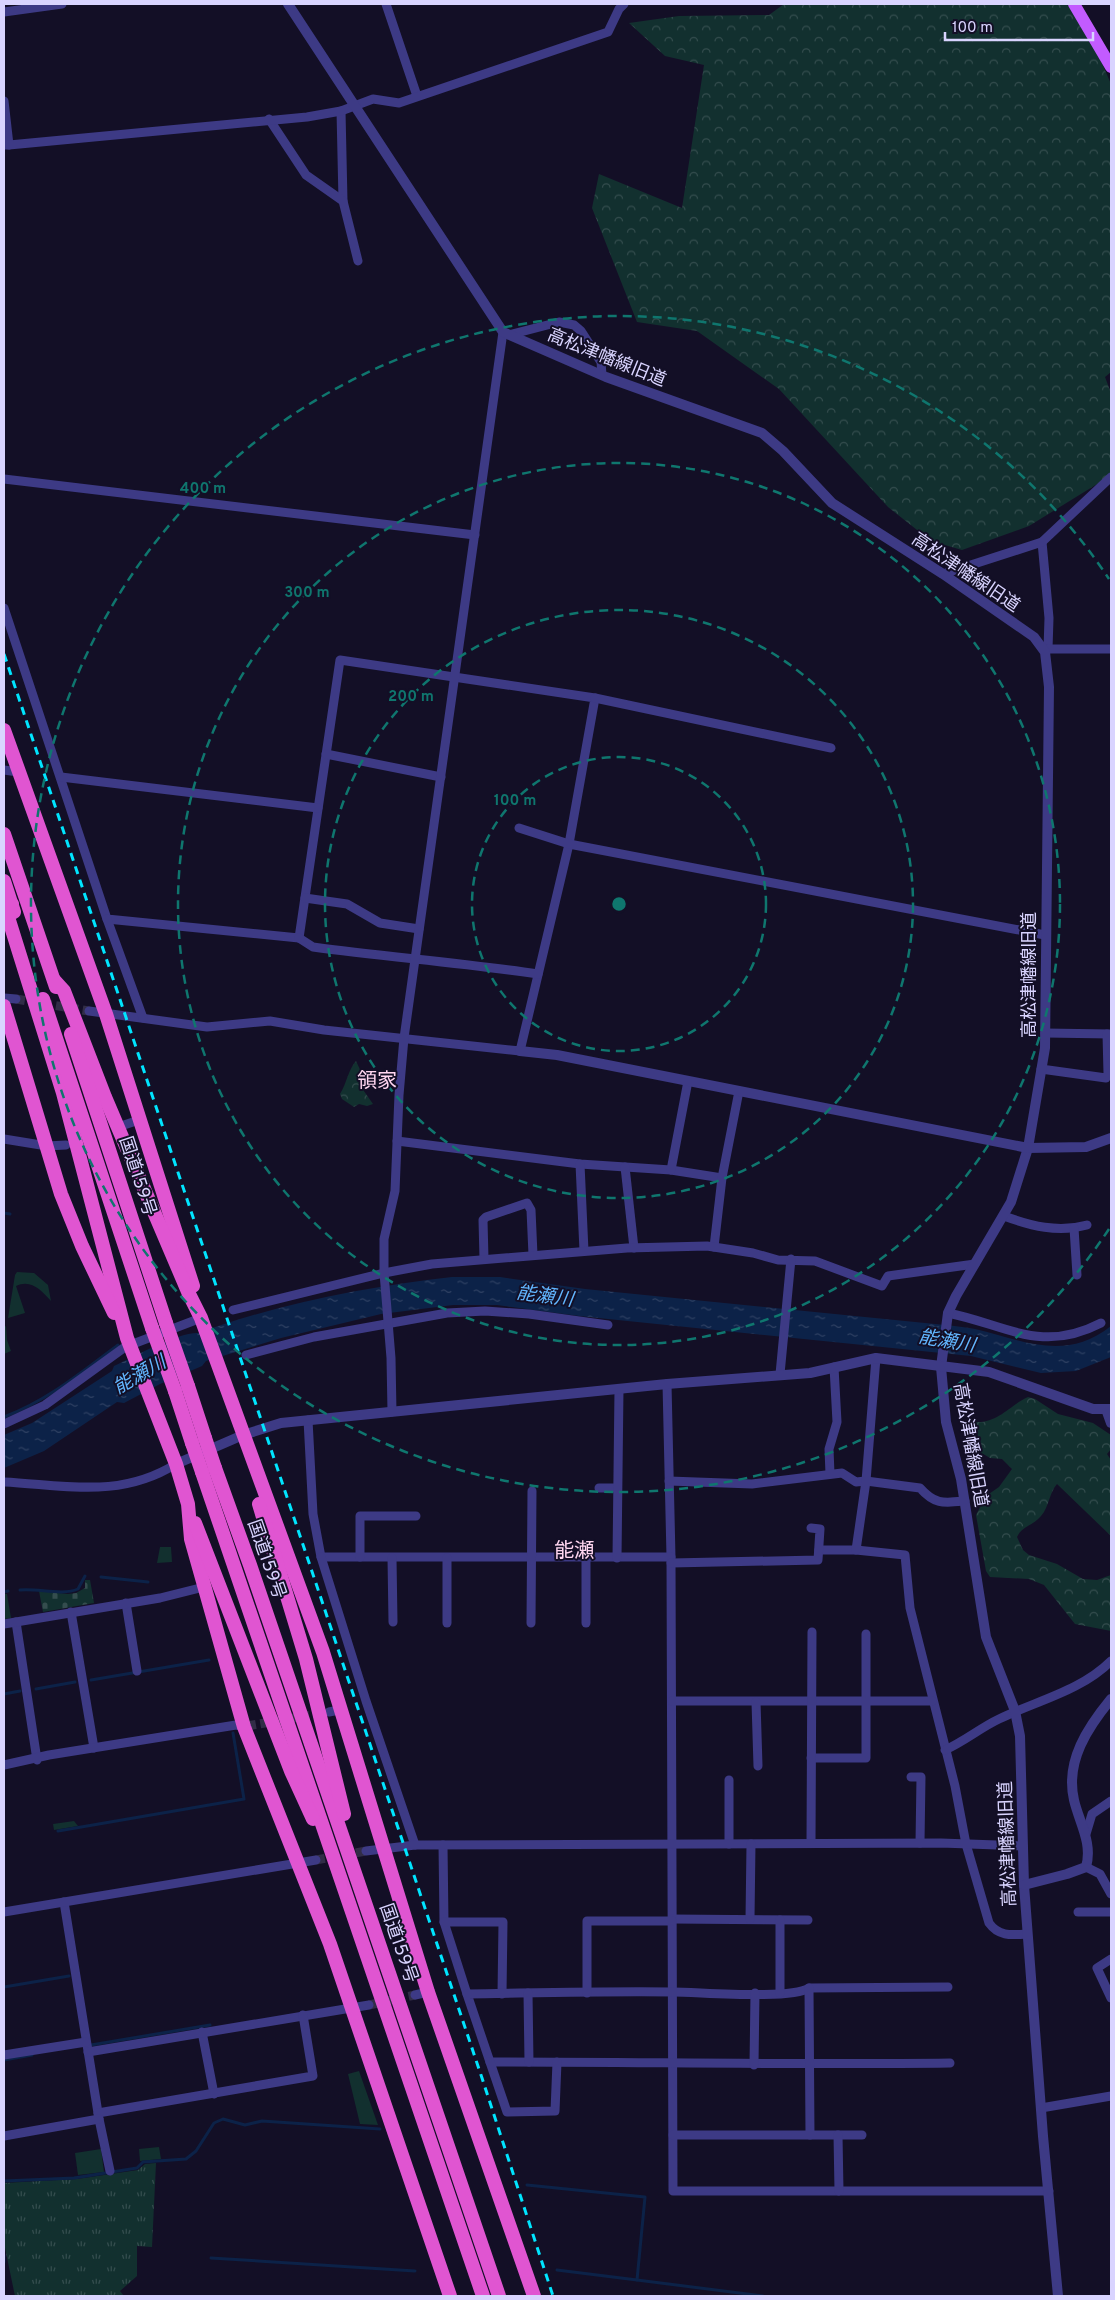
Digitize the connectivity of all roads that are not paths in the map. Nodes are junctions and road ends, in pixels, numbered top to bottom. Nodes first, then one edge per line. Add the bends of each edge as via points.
1 (62, 4) edge
2 (288, 4) edge
3 (386, 4) edge
4 (624, 4) edge
5 (1074, 4) edge
6 (4, 12) edge
7 (1111, 67) edge
8 (417, 96) junction
9 (4, 101) edge
10 (355, 106) junction
11 (341, 110) junction
12 (269, 120) junction
13 (6, 145) edge
14 (343, 201) junction
15 (358, 261) dead end
16 (506, 334) junction
17 (602, 375) junction
18 (1111, 477) edge
19 (4, 478) edge
20 (475, 535) junction
21 (1042, 542) junction
22 (943, 574) junction
23 (4, 608) edge
24 (1111, 650) edge
25 (1047, 651) junction
26 (456, 677) junction
27 (596, 698) junction
28 (4, 730) edge
29 (831, 748) dead end
30 (326, 754) junction
31 (4, 770) edge
32 (18, 772) junction
33 (61, 777) junction
34 (441, 777) junction
35 (318, 808) junction
36 (520, 828) dead end
37 (4, 834) edge
38 (569, 844) junction
39 (4, 881) edge
40 (305, 898) junction
41 (12, 904) junction
42 (107, 919) junction
43 (419, 928) junction
44 (1045, 935) junction
45 (299, 938) junction
46 (414, 959) junction
47 (538, 974) junction
48 (54, 980) junction
49 (4, 998) edge
50 (10, 1003) edge
51 (89, 1011) tunnel mouth
52 (106, 1014) junction
53 (143, 1018) junction
54 (1045, 1033) junction
55 (1109, 1034) edge
56 (404, 1038) junction
57 (520, 1051) junction
58 (1041, 1069) junction
59 (688, 1081) junction
60 (739, 1091) junction
61 (139, 1120) junction
62 (124, 1125) dead end
63 (1111, 1138) edge
64 (4, 1139) edge
65 (397, 1141) junction
66 (66, 1145) dead end
67 (47, 1146) junction
68 (1028, 1148) junction
69 (580, 1164) junction
70 (625, 1166) junction
71 (672, 1170) junction
72 (722, 1178) junction
73 (1004, 1216) junction
74 (1087, 1225) dead end
75 (1074, 1228) junction
76 (714, 1247) junction
77 (634, 1248) junction
78 (584, 1251) junction
79 (533, 1255) junction
80 (484, 1259) junction
81 (791, 1259) junction
82 (975, 1264) junction
83 (1077, 1275) dead end
84 (384, 1276) junction
85 (233, 1310) dead end
86 (947, 1316) junction
87 (201, 1318) junction
88 (388, 1323) junction
89 (1101, 1323) dead end
90 (608, 1325) dead end
91 (129, 1343) junction
92 (246, 1355) dead end
93 (876, 1358) junction
94 (942, 1363) junction
95 (834, 1367) junction
96 (780, 1374) junction
97 (667, 1384) junction
98 (182, 1388) junction
99 (619, 1389) junction
100 (1109, 1408) edge
101 (392, 1412) junction
102 (308, 1420) junction
103 (1111, 1423) edge
104 (4, 1424) edge
105 (243, 1435) junction
106 (250, 1454) junction
107 (176, 1464) junction
108 (208, 1470) junction
109 (830, 1474) junction
110 (669, 1481) junction
111 (866, 1481) junction
112 (4, 1482) edge
113 (599, 1488) dead end
114 (617, 1488) junction
115 (532, 1491) dead end
116 (965, 1501) junction
117 (188, 1504) junction
118 (416, 1516) dead end
119 (811, 1528) dead end
120 (819, 1550) junction
121 (856, 1550) junction
122 (321, 1557) junction
123 (360, 1557) junction
124 (392, 1558) junction
125 (446, 1558) junction
126 (532, 1558) junction
127 (586, 1558) junction
128 (617, 1558) junction
129 (671, 1560) junction
130 (204, 1587) junction
131 (126, 1603) junction
132 (72, 1612) junction
133 (16, 1622) junction
134 (393, 1622) dead end
135 (447, 1623) dead end
136 (531, 1623) dead end
137 (586, 1623) dead end
138 (4, 1624) edge
139 (812, 1632) dead end
140 (866, 1634) dead end
141 (1111, 1661) edge
142 (137, 1671) dead end
143 (1111, 1699) edge
144 (672, 1700) junction
145 (811, 1701) junction
146 (867, 1701) junction
147 (932, 1701) junction
148 (756, 1702) junction
149 (1108, 1710) edge
150 (1015, 1712) junction
151 (245, 1727) junction
152 (94, 1748) junction
153 (945, 1750) junction
154 (811, 1758) junction
155 (37, 1760) junction
156 (4, 1765) edge
157 (758, 1766) dead end
158 (911, 1777) dead end
159 (729, 1780) dead end
160 (1111, 1801) edge
161 (1086, 1834) junction
162 (811, 1843) junction
163 (920, 1843) junction
164 (672, 1844) junction
165 (729, 1844) junction
166 (751, 1844) junction
167 (966, 1844) junction
168 (415, 1845) junction
169 (443, 1845) junction
170 (1023, 1846) junction
171 (383, 1848) junction
172 (366, 1851) tunnel mouth
173 (316, 1860) tunnel mouth
174 (299, 1863) junction
175 (1086, 1867) junction
176 (340, 1873) junction
177 (1108, 1878) edge
178 (1024, 1885) junction
179 (1111, 1894) edge
180 (64, 1902) junction
181 (4, 1912) edge
182 (1078, 1912) dead end
183 (1111, 1912) edge
184 (750, 1919) junction
185 (672, 1920) junction
186 (780, 1920) junction
187 (808, 1920) dead end
188 (444, 1922) junction
189 (1028, 1934) junction
190 (378, 1940) junction
191 (1111, 1960) edge
192 (948, 1987) dead end
193 (809, 1988) junction
194 (673, 1992) junction
195 (587, 1993) junction
196 (755, 1993) junction
197 (780, 1993) junction
198 (467, 1994) junction
199 (502, 1994) junction
200 (528, 1994) junction
201 (1111, 1998) edge
202 (370, 2005) tunnel mouth
203 (353, 2007) junction
204 (303, 2015) junction
205 (202, 2032) junction
206 (86, 2042) junction
207 (88, 2052) junction
208 (4, 2055) edge
209 (490, 2062) junction
210 (529, 2062) junction
211 (557, 2062) junction
212 (673, 2062) junction
213 (950, 2063) dead end
214 (754, 2065) junction
215 (810, 2065) junction
216 (214, 2094) junction
217 (1111, 2096) edge
218 (1041, 2108) junction
219 (99, 2116) junction
220 (673, 2135) junction
221 (810, 2135) junction
222 (838, 2135) junction
223 (862, 2135) dead end
224 (4, 2136) edge
225 (110, 2171) dead end
226 (839, 2191) junction
227 (1049, 2191) junction
228 (450, 2296) edge
229 (483, 2296) edge
230 (499, 2296) edge
231 (534, 2296) edge
232 (1058, 2296) edge

1 - 6 street
2 - 10 street
3 - 8 street
4 - 8 street via 608,32
5 - 7 main road
8 - 10 street via 399,103 373,99
9 - 13 street
10 - 11 street
10 - 16 street
11 - 12 street
11 - 14 street
12 - 13 street
12 - 14 street via 306,175
14 - 15 street
16 - 17 street, 高松津幡線旧道
16 - 17 street via 559,322 574,325 601,362
16 - 20 street
17 - 22 street, 高松津幡線旧道 via 762,433 832,503
18 - 21 street
19 - 20 street
20 - 26 street
21 - 22 street
21 - 25 street via 1048,618
22 - 25 street, 高松津幡線旧道 via 1034,637
23 - 33 street
24 - 25 street
25 - 44 street, 高松津幡線旧道
26 - 27 street
26 - 30 street via 340,660
26 - 34 street
27 - 29 street
27 - 38 street
28 - 32 highway
30 - 34 street
30 - 35 street
31 - 32 street
32 - 52 highway
33 - 35 street
33 - 42 street
34 - 43 street
35 - 40 street
36 - 38 street
37 - 48 highway, 国道159号
38 - 44 street
38 - 47 street
39 - 41 highway, 国道159号
40 - 43 street via 347,904 380,923
40 - 45 street
41 - 91 highway via 8,917 63,1093
41 - 98 highway, 国道159号, bridge via 152,1328
42 - 45 street
42 - 53 street
43 - 46 street
44 - 54 street, 高松津幡線旧道
45 - 46 street via 313,947
46 - 47 street
46 - 56 street
47 - 57 street
48 - 87 highway via 64,991 105,1097
48 - 98 highway, 国道159号, bridge via 166,1323
49 - 50 street
50 - 67 highway
51 - 52 street
52 - 53 street
52 - 61 highway
53 - 56 street via 207,1027 270,1021
54 - 55 street
54 - 58 street, 高松津幡線旧道
55 - 58 street via 1106,1078
56 - 57 street
56 - 65 street
57 - 59 street
58 - 68 street, 高松津幡線旧道
59 - 60 street
59 - 71 street
60 - 68 street
60 - 72 street
61 - 62 street
61 - 87 highway via 191,1276
63 - 68 street via 1086,1147
64 - 67 street
65 - 69 street
65 - 84 street via 395,1191 384,1239
66 - 67 street
67 - 91 highway via 61,1194 82,1246
68 - 73 street, 高松津幡線旧道 via 1012,1202
69 - 70 street
69 - 78 street
70 - 71 street
70 - 77 street
71 - 72 street
72 - 76 street
73 - 75 street via 1051,1229
73 - 82 street, 高松津幡線旧道
74 - 75 street
75 - 83 street
76 - 77 street
76 - 81 street via 778,1260
77 - 78 street
78 - 79 street
79 - 80 street
79 - 80 street via 531,1210 527,1203 483,1220
80 - 84 street via 432,1264
81 - 82 street via 814,1261 882,1286 888,1276
81 - 96 street
82 - 86 street, 高松津幡線旧道
84 - 85 street
84 - 88 street
86 - 89 street via 1043,1338 1069,1336
86 - 94 street, 高松津幡線旧道
87 - 91 street
87 - 105 highway
88 - 90 street via 446,1313 485,1311
88 - 92 street via 314,1336
88 - 101 street
91 - 104 street via 45,1405
91 - 107 highway
93 - 94 street
93 - 95 street
93 - 111 street
94 - 100 street via 988,1372 1093,1409
94 - 116 street, 高松津幡線旧道 via 946,1422
95 - 96 street via 810,1373
95 - 109 street via 837,1422 829,1448
96 - 97 street
97 - 99 street
97 - 110 street
98 - 108 highway, 国道159号, bridge
99 - 101 street
99 - 114 street
100 - 103 street
101 - 102 street
102 - 105 street via 281,1423
102 - 122 street via 314,1514
105 - 106 highway
105 - 107 street
106 - 171 highway via 322,1652 334,1711
106 - 190 highway via 257,1498 306,1659 346,1823 382,1931
107 - 112 street via 161,1474 114,1488
107 - 117 highway
108 - 176 highway, 国道159号
108 - 190 highway, 国道159号
109 - 110 street via 752,1484
109 - 111 street via 842,1473 856,1482
110 - 129 street
111 - 116 street via 920,1488 929,1499 944,1503
111 - 121 street
113 - 114 street
114 - 128 street
115 - 126 street
116 - 150 street, 高松津幡線旧道 via 986,1637
117 - 130 highway via 191,1539
117 - 176 highway via 291,1771 331,1862
118 - 123 street via 360,1516
119 - 120 street via 820,1528
120 - 121 street
120 - 129 street via 818,1560
121 - 147 street via 905,1555 910,1608
122 - 123 street
122 - 168 street
123 - 124 street
124 - 125 street
124 - 134 street
125 - 126 street
125 - 135 street
126 - 127 street
126 - 136 street
127 - 128 street
127 - 137 street
128 - 129 street
129 - 144 street
130 - 131 street
130 - 151 highway
131 - 132 street
131 - 142 street
132 - 133 street
132 - 152 street
133 - 138 street
133 - 155 street
139 - 145 street
140 - 146 street
141 - 150 street via 1074,1687
143 - 149 street
144 - 148 street
144 - 164 street
145 - 146 street
145 - 148 street
145 - 154 street
146 - 147 street
146 - 154 street via 866,1758
147 - 153 street
148 - 157 street
149 - 161 street via 1086,1732 1072,1777 1074,1800
150 - 153 street
150 - 170 street, 高松津幡線旧道 via 1020,1736
151 - 152 street via 236,1725
151 - 174 highway
152 - 155 street
153 - 167 street
154 - 162 street
155 - 156 street
158 - 163 street via 921,1777
159 - 165 street
160 - 161 street via 1092,1814
161 - 175 street
162 - 163 street
162 - 166 street
163 - 167 street
164 - 165 street
164 - 169 street
164 - 185 street
165 - 166 street
166 - 184 street
167 - 170 street
167 - 189 street via 989,1923 1002,1934
168 - 169 street
168 - 171 street
169 - 188 street
170 - 178 street, 高松津幡線旧道
171 - 172 street
171 - 231 highway via 421,1993
173 - 174 street
174 - 180 street
174 - 203 highway
175 - 177 street
175 - 178 street
176 - 229 highway, 国道159号
177 - 179 street
178 - 189 street, 高松津幡線旧道
180 - 181 street
180 - 206 street
182 - 183 street
184 - 185 street
184 - 186 street
185 - 194 street
185 - 195 street via 588,1921
186 - 187 street
186 - 197 street
188 - 198 street
188 - 199 street via 503,1922
189 - 218 street, 高松津幡線旧道
190 - 230 highway, 国道159号
191 - 201 street via 1097,1968
192 - 193 street
193 - 197 street via 803,1992
193 - 215 street
194 - 195 street
194 - 196 street
194 - 212 street
195 - 200 street
196 - 197 street
196 - 214 street
198 - 199 street
198 - 209 street
199 - 200 street
200 - 210 street
202 - 203 street
203 - 204 street
203 - 228 highway
204 - 205 street
204 - 216 street via 313,2076
205 - 207 street
205 - 216 street
206 - 207 street
206 - 208 street
207 - 219 street
209 - 210 street
209 - 211 street via 507,2112 555,2111
210 - 211 street
211 - 212 street
212 - 214 street
212 - 220 street
213 - 215 street
214 - 215 street
215 - 221 street
216 - 219 street
217 - 218 street
218 - 227 street, 高松津幡線旧道
219 - 224 street
219 - 225 street
220 - 221 street
220 - 226 street via 674,2191
221 - 222 street
222 - 223 street
222 - 226 street
226 - 227 street
227 - 232 street, 高松津幡線旧道

